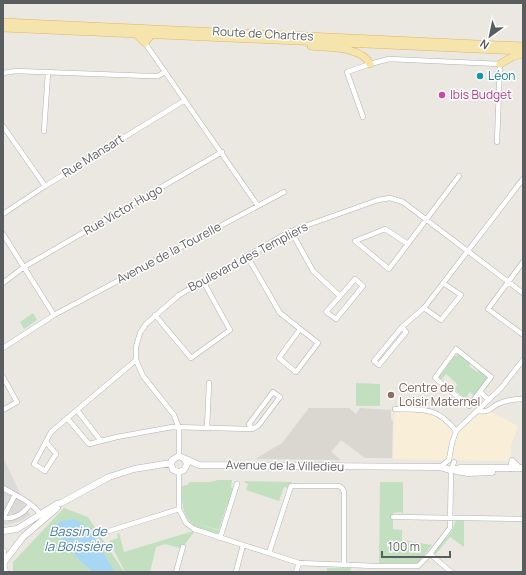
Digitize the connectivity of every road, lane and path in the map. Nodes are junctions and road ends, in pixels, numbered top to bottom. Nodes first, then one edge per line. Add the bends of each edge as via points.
1 (3, 22) edge
2 (3, 28) edge
3 (136, 34) junction
4 (151, 35) junction
5 (286, 41) junction
6 (145, 43) junction
7 (523, 46) edge
8 (523, 51) edge
9 (523, 54) edge
10 (370, 64) junction
11 (500, 64) junction
12 (165, 72) junction
13 (3, 73) edge
14 (48, 73) junction
15 (184, 100) junction
16 (363, 117) dead end
17 (3, 126) edge
18 (44, 131) dead end
19 (497, 142) dead end
20 (222, 152) junction
21 (459, 176) dead end
22 (523, 179) edge
23 (45, 186) junction
24 (284, 192) dead end
25 (258, 206) junction
26 (3, 214) edge
27 (427, 219) junction
28 (291, 231) junction
29 (3, 234) edge
30 (408, 244) junction
31 (468, 251) junction
32 (247, 256) junction
33 (523, 262) edge
34 (24, 267) junction
35 (203, 281) junction
36 (508, 282) junction
37 (3, 283) edge
38 (443, 283) junction
39 (523, 293) edge
40 (340, 296) junction
41 (424, 308) junction
42 (54, 315) junction
43 (155, 315) junction
44 (402, 327) junction
45 (300, 329) junction
46 (522, 334) dead end
47 (3, 348) edge
48 (136, 360) junction
49 (523, 360) edge
50 (3, 377) edge
51 (209, 383) dead end
52 (480, 392) junction
53 (523, 399) edge
54 (489, 400) junction
55 (497, 404) junction
56 (483, 407) junction
57 (395, 409) dead end
58 (3, 410) edge
59 (77, 410) junction
60 (478, 411) junction
61 (67, 418) junction
62 (179, 428) junction
63 (207, 428) junction
64 (252, 429) junction
65 (456, 431) junction
66 (101, 441) junction
67 (46, 442) junction
68 (451, 452) junction
69 (179, 456) junction
70 (185, 460) junction
71 (449, 460) junction
72 (454, 462) junction
73 (171, 465) junction
74 (199, 465) junction
75 (370, 467) junction
76 (440, 467) junction
77 (186, 468) junction
78 (461, 468) junction
79 (522, 469) edge
80 (451, 470) junction
81 (179, 472) junction
82 (237, 484) dead end
83 (3, 488) edge
84 (15, 495) junction
85 (61, 503) junction
86 (30, 504) junction
87 (179, 509) junction
88 (40, 514) junction
89 (393, 517) dead end
90 (451, 517) junction
91 (3, 518) edge
92 (523, 520) edge
93 (3, 531) edge
94 (109, 531) dead end
95 (220, 538) junction
96 (243, 545) junction
97 (183, 547) dead end
98 (3, 551) edge
99 (269, 552) junction
100 (430, 554) junction
101 (3, 563) edge
102 (299, 563) junction
103 (344, 565) junction
104 (376, 566) junction
105 (5, 572) edge
106 (176, 572) edge
107 (236, 572) edge
108 (296, 572) edge
109 (376, 572) edge
110 (452, 572) edge

1 - 7 main road, Route de Chartres
2 - 3 main road, Route de Chartres
3 - 4 main road, Route de Chartres
3 - 6 main road
4 - 5 main road, Route de Chartres
4 - 6 main road
5 - 8 main road, Route de Chartres
5 - 10 main road via 291,45 351,50 363,56
6 - 12 street
9 - 11 main road
10 - 11 street via 389,58
10 - 16 street via 347,72
11 - 19 street
12 - 14 street via 158,76
12 - 15 street
13 - 14 street
14 - 18 street
15 - 20 street
15 - 23 street, Rue Mansart
17 - 23 street
20 - 25 street
20 - 34 street, Rue Victor Hugo
21 - 27 street
22 - 31 street
23 - 26 street, Rue Mansart
24 - 25 street, Avenue de la Tourelle
25 - 42 street, Avenue de la Tourelle
27 - 28 street, Boulevard des Templiers via 403,202 390,198
27 - 30 street
27 - 31 street, Boulevard des Templiers
28 - 32 street, Boulevard des Templiers
28 - 40 street via 313,270
29 - 34 street
30 - 30 street via 385,229 354,241 389,270
31 - 36 street, Boulevard des Templiers
31 - 38 street
32 - 35 street, Boulevard des Templiers
32 - 45 street via 280,314
33 - 36 street
34 - 37 street, Rue Victor Hugo
34 - 42 street
35 - 43 street, Boulevard des Templiers via 179,294
35 - 43 street via 230,330 191,358
36 - 39 street, Boulevard des Templiers
36 - 46 street via 488,309
38 - 41 street
38 - 41 street via 461,295 441,320
40 - 40 street via 326,312 336,319 363,286 355,279
41 - 44 street
42 - 47 street, Avenue de la Tourelle
43 - 48 street, Boulevard des Templiers via 140,333
44 - 44 street via 406,332 379,365 374,361
45 - 45 street via 279,358 296,372 318,342
48 - 59 street
48 - 62 street via 143,376 174,415
49 - 54 street
50 - 58 street via 17,402
51 - 63 street
52 - 52 street via 491,377 456,349 435,378 469,406
52 - 54 street
53 - 55 street
54 - 56 street
55 - 56 street
55 - 60 street via 490,410
56 - 60 street
57 - 65 street via 435,412
59 - 61 street
59 - 66 street
60 - 65 street
61 - 66 street via 89,444
61 - 67 street via 51,432
62 - 63 street
62 - 66 street
62 - 69 street
63 - 64 street
64 - 64 street via 258,426 280,397 273,392 249,424
65 - 68 street
67 - 67 street via 34,464 45,471 56,454
68 - 71 street
68 - 72 street
69 - 70 street
69 - 73 street via 174,458
70 - 74 street, Avenue de la Villedieu
70 - 77 street
71 - 76 street
71 - 80 street
72 - 78 street
72 - 80 street
73 - 81 street via 174,471
73 - 85 street via 125,471
74 - 75 street, Avenue de la Villedieu
74 - 77 street, Avenue de la Villedieu
75 - 76 street, Avenue de la Villedieu
75 - 80 street, Avenue de la Villedieu
76 - 80 street, Avenue de la Villedieu
77 - 81 street
78 - 79 street, Avenue de la Villedieu
78 - 80 street, Avenue de la Villedieu
79 - 80 street, Avenue de la Villedieu via 468,473
80 - 90 street
81 - 87 street
82 - 95 street
83 - 84 street
84 - 86 street
84 - 91 street
85 - 88 street
85 - 101 street via 23,537
86 - 88 street
86 - 91 street via 26,510 10,518
87 - 94 street
87 - 95 street via 186,523 194,529
88 - 93 street via 17,529
89 - 90 street
90 - 92 street
90 - 100 street via 450,528
95 - 96 street
96 - 99 street
96 - 107 street
97 - 106 street
98 - 101 street
99 - 102 street
99 - 103 street via 291,486 339,486 344,492
100 - 104 street via 418,566
100 - 110 street
101 - 105 street
102 - 103 street
102 - 108 street
103 - 104 street
104 - 109 street

